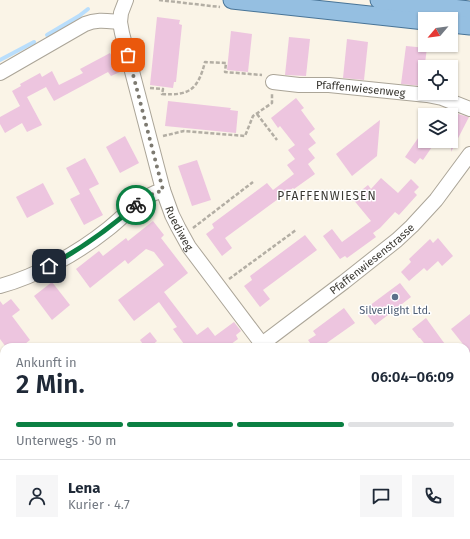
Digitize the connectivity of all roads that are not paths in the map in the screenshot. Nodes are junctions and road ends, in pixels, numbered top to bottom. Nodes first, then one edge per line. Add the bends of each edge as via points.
1 (126, 0) edge
2 (232, 0) edge
3 (380, 0) edge
4 (470, 10) edge
5 (418, 20) edge
6 (120, 22) junction
7 (458, 25) edge
8 (470, 26) edge
9 (0, 73) edge
10 (273, 82) road end
11 (470, 109) edge
12 (470, 154) edge
13 (163, 190) junction
14 (0, 286) edge
15 (258, 343) edge
16 (264, 343) edge

1 - 6 street
2 - 5 main road
3 - 4 main road
6 - 9 street via 100,20 85,24
6 - 13 street, Ruediweg
7 - 8 main road
10 - 11 street, Pfaffenwiesenweg via 427,95
12 - 16 street, Pfaffenwiesenstrasse via 436,200 401,237
13 - 14 street via 144,198 107,230 68,256 26,277
13 - 15 street, Ruediweg via 178,227 190,247

